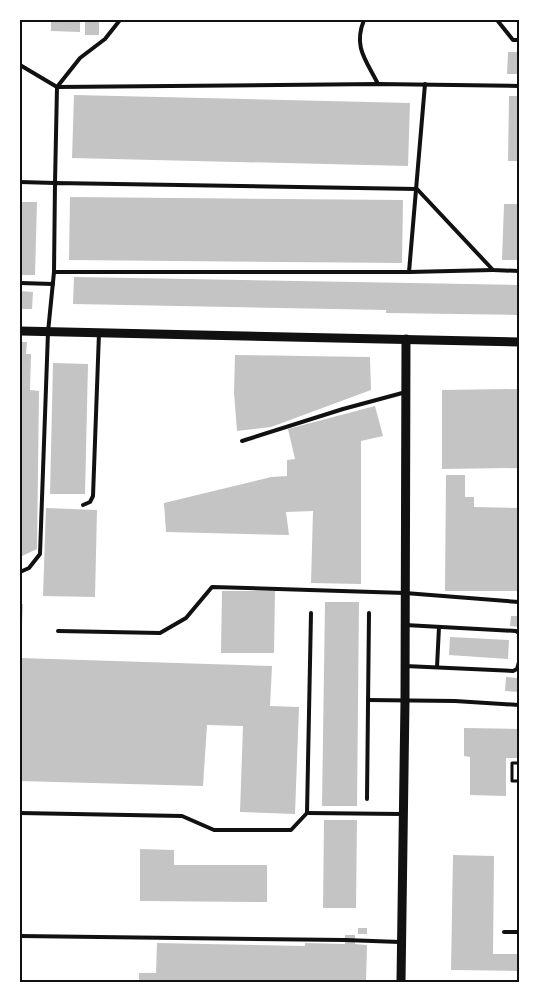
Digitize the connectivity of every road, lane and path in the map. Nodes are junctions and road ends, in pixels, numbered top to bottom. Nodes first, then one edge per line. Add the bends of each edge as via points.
1 (120, 20) edge
2 (364, 20) edge
3 (497, 20) edge
4 (519, 40) edge
5 (20, 65) edge
6 (378, 84) junction
7 (425, 84) junction
8 (57, 86) junction
9 (519, 86) edge
10 (20, 182) edge
11 (55, 183) junction
12 (417, 189) junction
13 (493, 270) junction
14 (519, 271) edge
15 (54, 272) junction
16 (409, 272) junction
17 (20, 283) edge
18 (53, 284) junction
19 (20, 332) edge
20 (48, 332) junction
21 (98, 333) junction
22 (406, 339) junction
23 (519, 342) edge
24 (406, 392) junction
25 (242, 441) dead end
26 (83, 504) dead end
27 (20, 572) edge
28 (405, 593) junction
29 (519, 602) edge
30 (311, 613) dead end
31 (369, 613) dead end
32 (405, 626) junction
33 (439, 627) junction
34 (58, 631) dead end
35 (519, 633) edge
36 (519, 662) edge
37 (405, 666) junction
38 (437, 667) junction
39 (368, 700) junction
40 (405, 701) junction
41 (519, 705) edge
42 (519, 763) edge
43 (519, 781) edge
44 (367, 799) dead end
45 (20, 813) edge
46 (307, 813) junction
47 (402, 814) junction
48 (504, 932) dead end
49 (519, 932) edge
50 (20, 936) edge
51 (401, 942) junction
52 (401, 982) edge

1 - 8 lane via 105,40 80,58
2 - 6 lane via 359,34 360,47
3 - 4 lane via 513,40
5 - 8 lane
6 - 7 lane
6 - 8 lane
7 - 9 lane
7 - 12 lane
8 - 11 lane
10 - 11 lane
11 - 12 lane
11 - 15 lane
12 - 13 lane
12 - 16 lane
13 - 14 lane
13 - 16 lane
15 - 16 lane
15 - 18 lane
17 - 18 lane
18 - 20 lane
19 - 20 street
20 - 21 street
20 - 27 lane via 40,554 30,568
21 - 22 street
21 - 26 lane via 93,496 90,502
22 - 23 street
22 - 24 street
24 - 25 lane
24 - 28 street
28 - 29 lane
28 - 32 street
28 - 34 lane via 212,587 186,618 160,633
30 - 46 lane
31 - 39 lane
32 - 33 lane
32 - 37 street
33 - 35 lane
33 - 38 lane
36 - 38 lane via 513,671
37 - 38 lane
37 - 40 street
39 - 40 lane
39 - 44 lane
40 - 41 lane via 455,700
40 - 47 street
42 - 43 path via 512,763 512,781
45 - 46 lane via 182,816 214,830 291,830
46 - 47 lane
47 - 51 street
48 - 49 lane
50 - 51 lane
51 - 52 street

